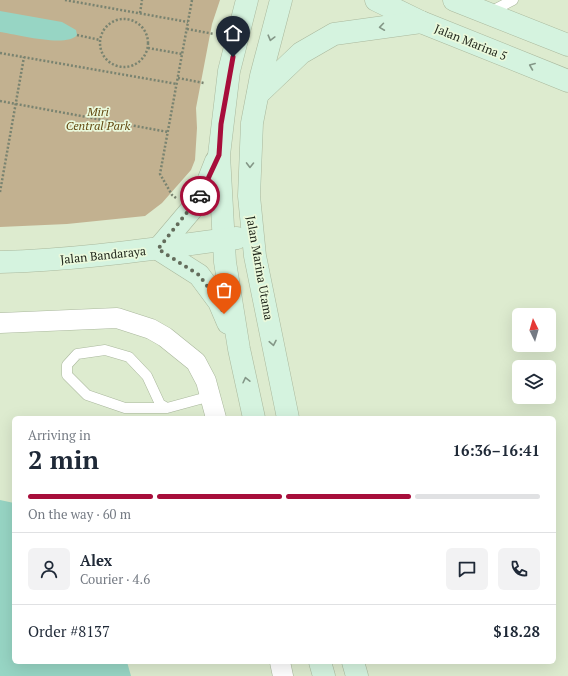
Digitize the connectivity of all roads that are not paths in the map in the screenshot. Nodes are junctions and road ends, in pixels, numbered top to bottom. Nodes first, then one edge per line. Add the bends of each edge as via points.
1 (247, 0) edge
2 (281, 0) edge
3 (376, 0) edge
4 (454, 0) edge
5 (513, 0) edge
6 (488, 13) junction
7 (421, 22) junction
8 (568, 45) edge
9 (568, 80) edge
10 (258, 94) junction
11 (219, 155) junction
12 (252, 236) junction
13 (222, 240) junction
14 (158, 249) junction
15 (0, 262) edge
16 (0, 323) edge
17 (239, 349) junction
18 (211, 396) junction
19 (167, 408) junction
20 (216, 416) edge
21 (254, 416) edge
22 (288, 416) edge
23 (281, 664) edge
24 (321, 664) edge
25 (354, 664) edge
26 (284, 676) edge
27 (324, 676) edge
28 (357, 676) edge

1 - 11 main road via 229,71
2 -> 10 main road, Jalan Marina Utama via 260,76
3 - 7 main road, Jalan Marina 5
4 - 6 main road
5 - 6 lane
6 - 8 main road
9 -> 7 main road, Jalan Marina 5
7 -> 10 main road via 334,34 301,53
10 -> 12 main road, Jalan Marina Utama via 252,123 250,154 249,196
11 - 13 main road
11 - 14 main road via 205,189
12 - 13 main road, Jalan Bandaraya
12 -> 22 main road, Jalan Marina Utama
13 - 14 main road, Jalan Bandaraya
13 - 17 main road
14 - 15 main road, Jalan Bandaraya via 44,261
14 - 17 main road via 199,275 219,302
16 - 18 street via 117,318 151,329 196,362
21 -> 17 main road
18 - 19 lane
18 - 20 street
19 - 19 lane via 125,408 87,395 67,375 67,365 77,354 105,350 129,357 147,376 160,404
23 - 26 street
24 - 27 main road
25 - 28 main road

